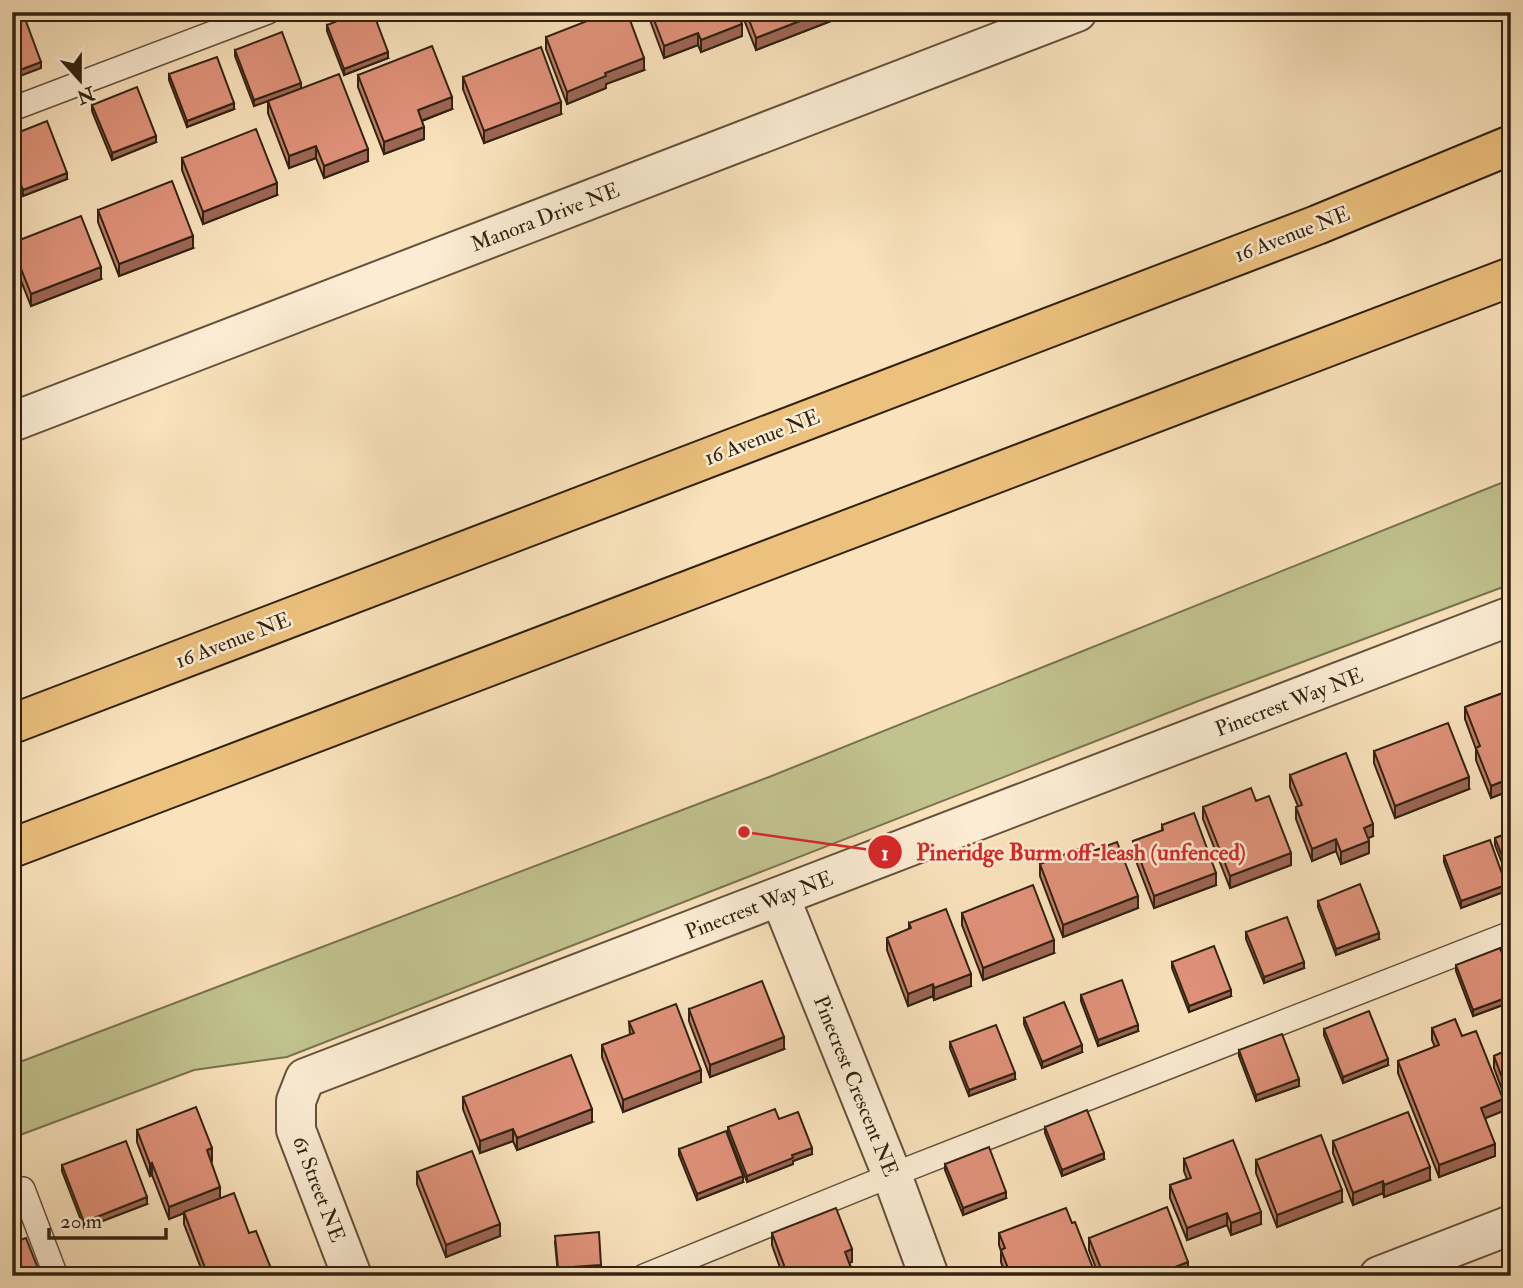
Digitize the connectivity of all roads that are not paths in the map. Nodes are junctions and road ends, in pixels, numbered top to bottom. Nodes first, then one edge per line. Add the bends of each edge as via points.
1 (268, 12) edge
2 (1077, 12) edge
3 (12, 109) edge
4 (1511, 145) edge
5 (1511, 277) edge
6 (12, 422) edge
7 (1511, 616) edge
8 (12, 724) edge
9 (12, 848) edge
10 (780, 897) junction
11 (1511, 933) edge
12 (296, 1101) joint
13 (892, 1175) junction
14 (12, 1192) edge
15 (1511, 1226) edge
16 (57, 1276) edge
17 (352, 1276) edge
18 (644, 1276) edge
19 (929, 1276) edge
20 (1379, 1276) edge

1 - 3 lane
2 - 6 street, Manora Drive NE
4 - 8 highway, 16 Avenue NE via 1304,230
5 - 9 highway
7 - 10 street, Pinecrest Way NE
10 - 12 street, Pinecrest Way NE via 305,1078
10 - 13 street, Pinecrest Crescent NE
11 - 13 lane
12 - 17 street, 61 Street NE via 296,1130
13 - 18 lane
13 - 19 street, Pinecrest Crescent NE
14 - 16 lane via 23,1189
15 - 20 street

